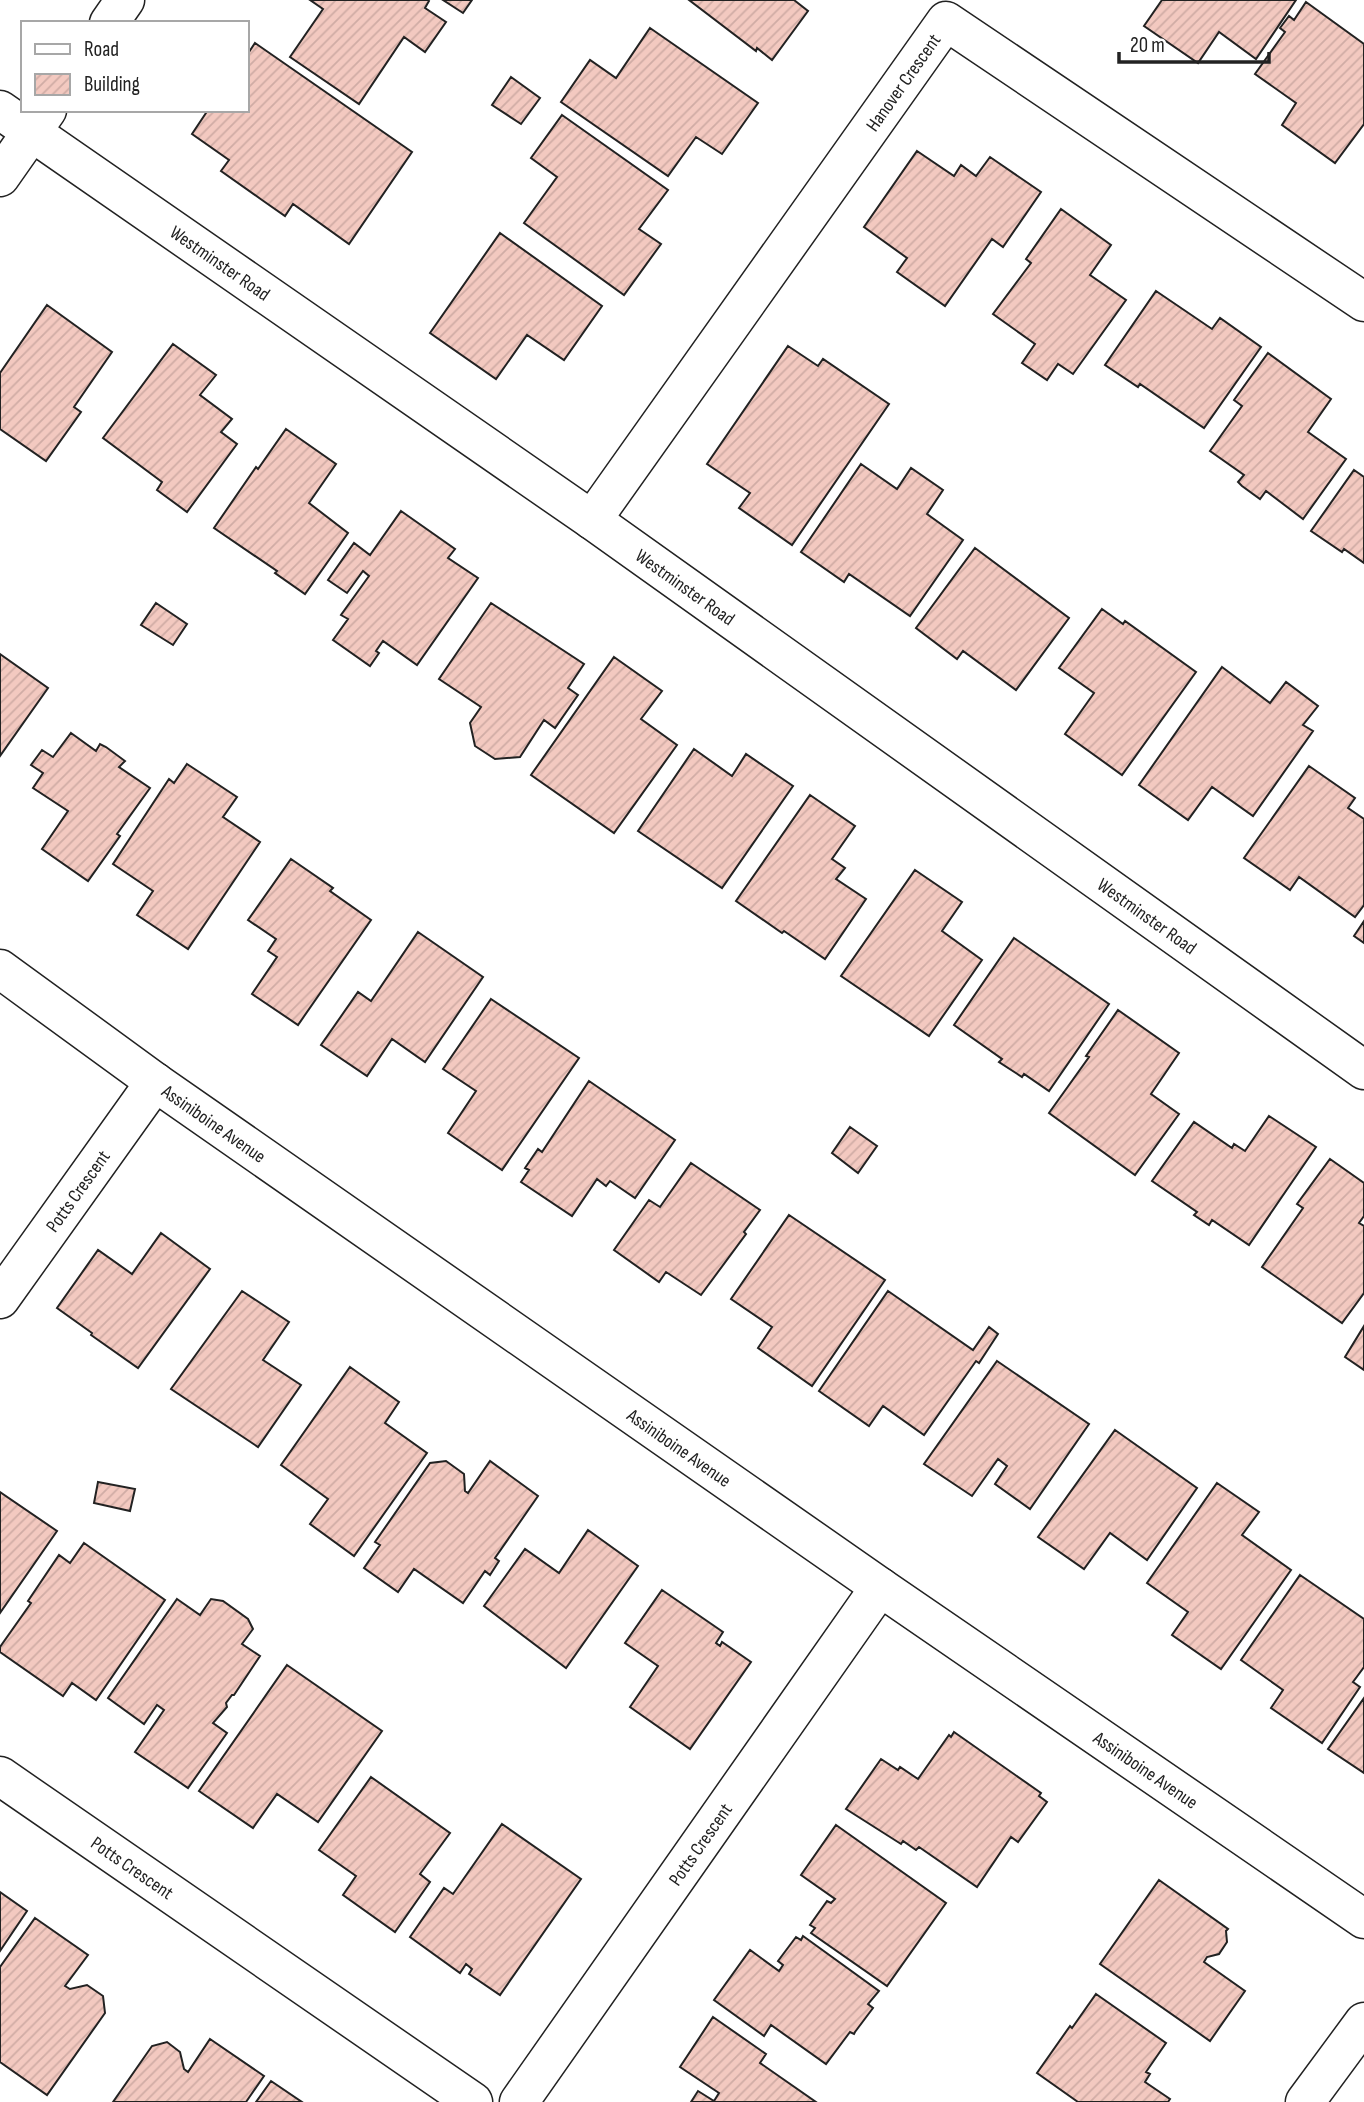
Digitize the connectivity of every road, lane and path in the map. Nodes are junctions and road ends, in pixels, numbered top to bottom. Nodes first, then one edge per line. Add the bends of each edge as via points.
1 (125, 0) edge
2 (110, 21) edge
3 (0, 110) edge
4 (39, 121) edge
5 (0, 177) edge
6 (1364, 302) edge
7 (592, 520) junction
8 (0, 969) edge
9 (1364, 1070) edge
10 (155, 1082) junction
11 (0, 1299) edge
12 (880, 1587) junction
13 (0, 1776) edge
14 (1364, 1919) edge
15 (1364, 2022) edge
16 (473, 2102) edge
17 (519, 2102) edge
18 (1305, 2102) edge

1 - 2 street
3 - 4 street, Westminster Road
4 - 5 street
4 - 7 street, Westminster Road
6 - 7 street, Hanover Crescent via 946,21
7 - 9 street, Westminster Road
8 - 10 street, Assiniboine Avenue
10 - 11 street, Potts Crescent
10 - 12 street, Assiniboine Avenue
12 - 14 street, Assiniboine Avenue
12 - 17 street, Potts Crescent
13 - 16 street, Potts Crescent
15 - 18 street

